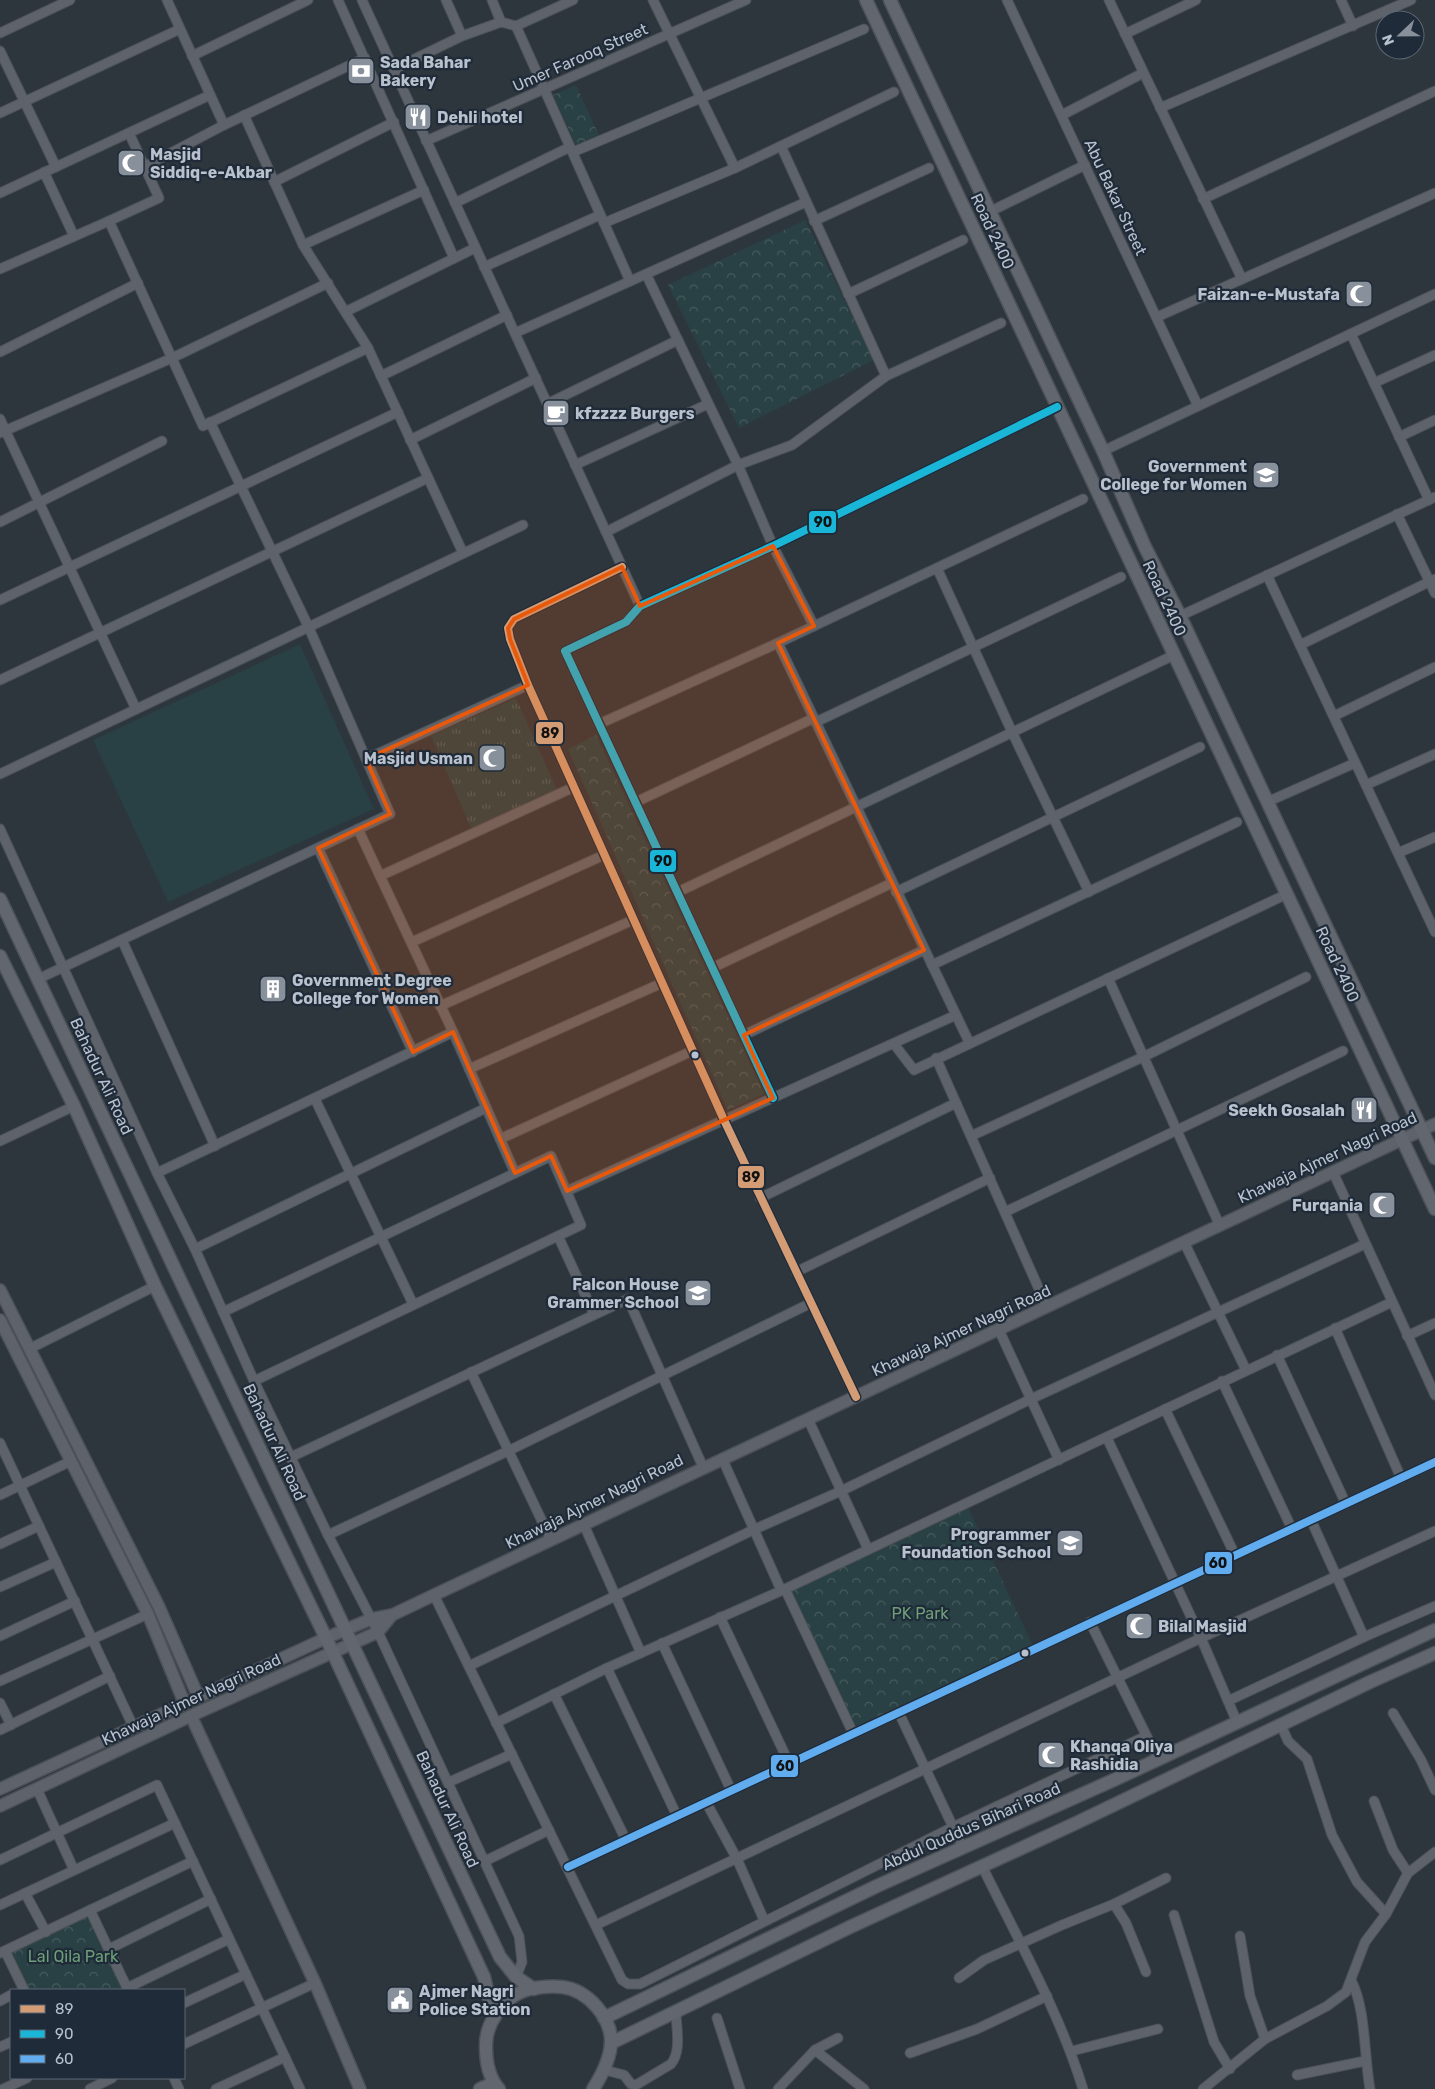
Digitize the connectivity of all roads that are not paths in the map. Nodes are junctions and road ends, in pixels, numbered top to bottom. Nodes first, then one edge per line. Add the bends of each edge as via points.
1 (70, 0) edge
2 (167, 0) edge
3 (308, 0) edge
4 (338, 0) edge
5 (362, 0) edge
6 (446, 0) edge
7 (492, 0) edge
8 (574, 0) edge
9 (653, 0) edge
10 (746, 0) edge
11 (866, 0) edge
12 (890, 0) edge
13 (1007, 0) edge
14 (1109, 0) edge
15 (1196, 0) edge
16 (1341, 0) edge
17 (1411, 0) edge
18 (501, 22) junction
19 (516, 26) junction
20 (1353, 26) junction
21 (180, 29) junction
22 (864, 29) dead end
23 (0, 32) edge
24 (669, 34) junction
25 (1125, 34) junction
26 (462, 36) junction
27 (0, 51) edge
28 (192, 56) junction
29 (365, 58) junction
30 (394, 69) junction
31 (1143, 73) junction
32 (545, 89) junction
33 (1435, 90) edge
34 (894, 92) dead end
35 (210, 95) junction
36 (701, 98) junction
37 (24, 102) junction
38 (1160, 108) junction
39 (0, 113) edge
40 (244, 115) junction
41 (1062, 115) junction
42 (394, 122) junction
43 (224, 124) junction
44 (129, 132) junction
45 (426, 141) junction
46 (781, 146) junction
47 (572, 150) junction
48 (1085, 165) junction
49 (56, 167) junction
50 (144, 167) junction
51 (735, 168) junction
52 (929, 168) dead end
53 (44, 172) junction
54 (274, 182) junction
55 (424, 190) junction
56 (1435, 192) edge
57 (0, 193) edge
58 (1203, 199) junction
59 (806, 202) junction
60 (455, 203) junction
61 (990, 212) junction
62 (602, 219) junction
63 (109, 221) junction
64 (814, 221) junction
65 (74, 236) junction
66 (963, 240) dead end
67 (303, 245) junction
68 (475, 248) junction
69 (454, 258) junction
70 (484, 267) junction
71 (0, 269) edge
72 (646, 274) junction
73 (1242, 279) junction
74 (630, 280) junction
75 (138, 283) junction
76 (328, 283) junction
77 (848, 294) junction
78 (1435, 294) edge
79 (346, 311) junction
80 (506, 315) junction
81 (1157, 317) junction
82 (1001, 323) dead end
83 (515, 333) junction
84 (1351, 334) junction
85 (678, 340) junction
86 (368, 348) junction
87 (0, 352) edge
88 (1435, 354) edge
89 (172, 358) junction
90 (381, 376) junction
91 (886, 376) junction
92 (536, 378) junction
93 (1374, 383) junction
94 (548, 404) junction
95 (708, 404) junction
96 (1198, 406) junction
97 (1057, 407) junction
98 (398, 412) junction
99 (0, 419) edge
100 (1435, 420) edge
101 (210, 422) junction
102 (3, 432) edge
103 (1399, 437) junction
104 (410, 440) junction
105 (162, 442) dead end
106 (1103, 451) junction
107 (575, 465) junction
108 (738, 465) junction
109 (428, 478) junction
110 (241, 486) junction
111 (1432, 498) edge
112 (1083, 499) dead end
113 (40, 503) junction
114 (1397, 514) junction
115 (0, 522) edge
116 (523, 525) dead end
117 (606, 532) junction
118 (773, 546) junction
119 (1145, 547) junction
120 (272, 551) junction
121 (463, 554) junction
122 (1127, 556) junction
123 (70, 567) junction
124 (622, 567) junction
125 (937, 568) junction
126 (1267, 575) junction
127 (1121, 576) dead end
128 (1432, 581) edge
129 (1435, 593) edge
130 (0, 600) edge
131 (640, 606) junction
132 (1180, 616) junction
133 (814, 626) junction
134 (309, 628) junction
135 (100, 632) junction
136 (778, 643) junction
137 (1300, 645) junction
138 (973, 647) junction
139 (1174, 655) junction
140 (1435, 667) edge
141 (0, 680) edge
142 (528, 685) junction
143 (136, 709) junction
144 (1334, 716) junction
145 (815, 720) junction
146 (599, 724) junction
147 (1012, 732) junction
148 (1200, 746) dead end
149 (1435, 754) edge
150 (366, 758) junction
151 (1356, 762) junction
152 (0, 774) edge
153 (1366, 785) junction
154 (574, 787) junction
155 (636, 802) junction
156 (1267, 802) junction
157 (856, 808) junction
158 (1053, 817) junction
159 (1237, 822) dead end
160 (0, 828) edge
161 (358, 829) junction
162 (1435, 837) edge
163 (318, 848) junction
164 (1398, 854) junction
165 (604, 855) junction
166 (380, 876) junction
167 (892, 883) junction
168 (678, 892) junction
169 (896, 892) junction
170 (1089, 892) junction
171 (1287, 894) junction
172 (0, 899) edge
173 (633, 920) junction
174 (1435, 932) edge
175 (122, 940) junction
176 (412, 942) junction
177 (924, 950) junction
178 (0, 956) edge
179 (932, 965) junction
180 (64, 967) junction
181 (714, 967) junction
182 (1306, 977) dead end
183 (1108, 978) junction
184 (38, 979) junction
185 (662, 983) junction
186 (440, 1006) junction
187 (956, 1015) junction
188 (453, 1032) junction
189 (744, 1035) junction
190 (970, 1042) junction
191 (894, 1044) junction
192 (1343, 1050) dead end
193 (692, 1051) junction
194 (413, 1052) junction
195 (1143, 1057) junction
196 (936, 1058) junction
197 (469, 1069) junction
198 (773, 1098) junction
199 (315, 1099) junction
200 (956, 1103) junction
201 (74, 1106) junction
202 (486, 1108) junction
203 (724, 1120) junction
204 (1435, 1124) edge
205 (1177, 1131) junction
206 (1422, 1131) junction
207 (971, 1136) junction
208 (500, 1139) junction
209 (0, 1140) edge
210 (1402, 1140) junction
211 (216, 1146) junction
212 (1435, 1158) edge
213 (350, 1172) junction
214 (1333, 1172) junction
215 (157, 1173) junction
216 (514, 1173) junction
217 (990, 1178) junction
218 (567, 1191) junction
219 (760, 1198) junction
220 (1435, 1209) edge
221 (1005, 1212) junction
222 (1220, 1226) junction
223 (558, 1236) junction
224 (381, 1237) junction
225 (1184, 1242) junction
226 (1365, 1244) junction
227 (195, 1249) junction
228 (796, 1272) junction
229 (155, 1286) junction
230 (0, 1290) edge
231 (1392, 1302) junction
232 (811, 1303) junction
233 (413, 1304) junction
234 (1047, 1307) junction
235 (223, 1312) junction
236 (1219, 1312) junction
237 (594, 1314) junction
238 (0, 1320) edge
239 (1435, 1323) edge
240 (1335, 1328) junction
241 (998, 1330) junction
242 (1407, 1336) junction
243 (29, 1348) junction
244 (1277, 1355) junction
245 (1246, 1370) junction
246 (471, 1372) junction
247 (663, 1375) junction
248 (254, 1381) junction
249 (1222, 1381) junction
250 (1435, 1395) edge
251 (856, 1397) junction
252 (1031, 1399) junction
253 (1165, 1409) junction
254 (808, 1419) junction
255 (1107, 1438) junction
256 (1, 1448) edge
257 (508, 1451) junction
258 (291, 1457) junction
259 (722, 1458) junction
260 (1059, 1460) junction
261 (71, 1461) junction
262 (1435, 1462) edge
263 (704, 1467) junction
264 (1401, 1478) junction
265 (20, 1485) junction
266 (842, 1491) junction
267 (0, 1495) edge
268 (1346, 1504) junction
269 (1311, 1520) junction
270 (584, 1525) junction
271 (40, 1526) junction
272 (1292, 1529) junction
273 (753, 1530) junction
274 (1435, 1531) edge
275 (328, 1535) junction
276 (551, 1540) junction
277 (0, 1544) edge
278 (868, 1549) junction
279 (1235, 1555) junction
280 (56, 1562) junction
281 (1337, 1576) junction
282 (1174, 1583) junction
283 (0, 1588) edge
284 (783, 1590) junction
285 (434, 1595) junction
286 (615, 1595) junction
287 (75, 1601) junction
288 (1435, 1606) edge
289 (148, 1614) junction
290 (392, 1615) junction
291 (720, 1617) junction
292 (371, 1618) junction
293 (1090, 1622) junction
294 (345, 1630) junction
295 (1435, 1630) edge
296 (378, 1632) junction
297 (0, 1636) edge
298 (1364, 1637) junction
299 (326, 1638) junction
300 (1201, 1638) junction
301 (93, 1640) junction
302 (662, 1642) junction
303 (352, 1644) junction
304 (333, 1652) junction
305 (641, 1653) junction
306 (1435, 1653) edge
307 (469, 1666) junction
308 (606, 1668) junction
309 (110, 1676) junction
310 (1117, 1678) junction
311 (0, 1681) edge
312 (554, 1694) junction
313 (198, 1696) junction
314 (1228, 1701) junction
315 (184, 1702) junction
316 (0, 1703) edge
317 (899, 1713) junction
318 (1393, 1713) dead end
319 (191, 1716) junction
320 (496, 1722) junction
321 (1237, 1722) junction
322 (1281, 1724) junction
323 (11, 1725) junction
324 (133, 1726) junction
325 (0, 1730) edge
326 (853, 1733) junction
327 (1146, 1736) junction
328 (512, 1754) junction
329 (1158, 1759) junction
330 (789, 1763) junction
331 (926, 1770) junction
332 (449, 1782) junction
333 (0, 1789) edge
334 (37, 1789) junction
335 (731, 1790) junction
336 (1435, 1790) edge
337 (1374, 1801) dead end
338 (706, 1802) junction
339 (0, 1806) edge
340 (677, 1816) junction
341 (175, 1823) junction
342 (953, 1827) junction
343 (550, 1830) junction
344 (56, 1834) junction
345 (626, 1840) junction
346 (963, 1848) junction
347 (1435, 1852) edge
348 (737, 1859) junction
349 (0, 1860) edge
350 (485, 1860) junction
351 (193, 1861) junction
352 (982, 1866) junction
353 (568, 1867) junction
354 (74, 1870) junction
355 (1408, 1874) junction
356 (1166, 1878) dead end
357 (26, 1893) junction
358 (210, 1899) junction
359 (1114, 1904) junction
360 (0, 1906) edge
361 (90, 1910) junction
362 (1386, 1914) junction
363 (1174, 1915) dead end
364 (764, 1920) junction
365 (596, 1925) junction
366 (46, 1932) junction
367 (1240, 1936) dead end
368 (229, 1939) junction
369 (1020, 1943) junction
370 (109, 1949) junction
371 (3, 1952) edge
372 (1146, 1972) dead end
373 (246, 1974) junction
374 (516, 1977) junction
375 (959, 1978) dead end
376 (1351, 1980) junction
377 (315, 1983) junction
378 (22, 1989) edge
379 (128, 1989) edge
380 (534, 1989) junction
381 (1047, 1996) junction
382 (185, 2003) edge
383 (261, 2008) junction
384 (676, 2012) junction
385 (494, 2018) junction
386 (604, 2018) junction
387 (717, 2018) dead end
388 (1158, 2029) dead end
389 (838, 2038) dead end
390 (1265, 2039) junction
391 (611, 2043) junction
392 (185, 2044) edge
393 (815, 2050) junction
394 (1072, 2051) junction
395 (910, 2054) dead end
396 (284, 2057) junction
397 (1365, 2062) junction
398 (1230, 2069) junction
399 (605, 2070) junction
400 (1297, 2075) dead end
401 (24, 2079) edge
402 (110, 2079) edge
403 (496, 2086) edge
404 (3, 2089) edge
405 (90, 2089) edge
406 (216, 2089) edge
407 (300, 2089) edge
408 (360, 2089) edge
409 (480, 2089) edge
410 (593, 2089) edge
411 (740, 2089) edge
412 (778, 2089) edge
413 (864, 2089) edge
414 (1084, 2089) edge
415 (1203, 2089) edge
416 (1370, 2089) edge

1 - 23 street
2 - 21 street
3 - 28 street
4 - 29 street
5 - 30 street
6 - 26 street
7 - 18 street
8 - 19 street
9 - 24 street
10 - 24 street, Umer Farooq Street
11 - 97 main road, Road 2400
12 - 61 main road, Road 2400
13 - 41 street, Abu Bakar Street
14 - 25 street
15 - 25 street
16 - 20 street
17 - 20 street
18 - 19 street
18 - 26 street
19 - 32 street
20 - 38 street
21 - 28 street
21 - 37 street
22 - 36 street
24 - 32 street, Umer Farooq Street
24 - 36 street
25 - 31 street
26 - 30 street
27 - 37 street
28 - 35 street
29 - 40 street
29 - 42 street
30 - 45 street
31 - 38 street
31 - 41 street
32 - 45 street, Umer Farooq Street
32 - 47 street
33 - 58 street
34 - 46 street
35 - 43 street
35 - 44 street
36 - 47 street
36 - 51 street
37 - 39 street
37 - 49 street
38 - 58 street
40 - 43 street
40 - 54 street
41 - 48 street, Abu Bakar Street
42 - 54 street
42 - 55 street
43 - 50 street
44 - 49 street
44 - 50 street
45 - 60 street
46 - 51 street
46 - 59 street
47 - 60 street
47 - 62 street
48 - 61 street
48 - 81 street, Abu Bakar Street
49 - 53 street
50 - 63 street via 159,198
51 - 62 street
52 - 64 street
53 - 57 street
53 - 65 street
54 - 67 street
55 - 67 street
55 - 69 street
56 - 73 street
58 - 73 street
59 - 64 street
59 - 72 street
60 - 68 street
61 - 106 main road, Road 2400
62 - 70 street
62 - 74 street
63 - 65 street
63 - 75 street
64 - 77 street
65 - 71 street
66 - 77 street
67 - 76 street
68 - 69 street
68 - 70 street
69 - 79 street
70 - 80 street
72 - 74 street
72 - 85 street
73 - 81 street
74 - 83 street
75 - 87 street
75 - 89 street
76 - 79 street
76 - 89 street
77 - 91 street
78 - 84 street
79 - 86 street
80 - 83 street
80 - 90 street
81 - 96 street, Abu Bakar Street
82 - 91 street
83 - 92 street
84 - 93 street
84 - 96 street
85 - 94 street
85 - 95 street
86 - 90 street
86 - 101 street
88 - 93 street
89 - 101 street via 203,426
89 - 102 street
90 - 98 street
91 - 108 street via 792,445
92 - 94 street
92 - 104 street
93 - 103 street
94 - 107 street
95 - 107 street
95 - 108 street
96 - 106 street
97 - 118 street
97 - 122 main road, Road 2400
98 - 104 street
98 - 110 street
99 - 102 street
100 - 103 street
101 - 110 street
102 - 113 street
103 - 111 street
104 - 109 street
105 - 113 street
106 - 119 main road, Road 2400
107 - 117 street
108 - 117 street
108 - 118 street
109 - 120 street
109 - 121 street
110 - 120 street
110 - 123 street
111 - 114 street
112 - 125 street
113 - 115 street
113 - 123 street
114 - 126 street
114 - 128 street
116 - 121 street
117 - 124 street
118 - 131 street
118 - 133 street
119 - 122 main road
119 - 132 main road, Road 2400
120 - 134 street
120 - 135 street
121 - 134 street
122 - 139 main road, Road 2400
123 - 130 street
123 - 135 street
124 - 131 street
124 - 142 street via 514,619 508,628 510,638
125 - 133 street
125 - 138 street
126 - 132 street
126 - 137 street
127 - 138 street
128 - 129 street
128 - 137 street
131 - 146 street via 626,622 565,652
132 - 156 main road, Road 2400
133 - 136 street
134 - 143 street
134 - 150 street
135 - 141 street
135 - 143 street
136 - 145 street
136 - 146 street
137 - 144 street
138 - 145 street
138 - 147 street
139 - 147 street
139 - 171 main road, Road 2400
140 - 144 street
142 - 150 street
142 - 154 street
143 - 152 street
144 - 151 street
145 - 155 street
145 - 157 street
146 - 155 street
147 - 157 street
147 - 158 street
148 - 158 street
149 - 153 street
150 - 161 street via 390,814
151 - 153 street
151 - 156 street
153 - 164 street
154 - 165 street
154 - 166 street
155 - 168 street
156 - 206 main road, Road 2400
157 - 167 street
157 - 168 street
158 - 169 street
158 - 170 street
159 - 170 street
160 - 180 street
161 - 163 street
161 - 166 street
162 - 164 street
163 - 175 street
163 - 194 street
164 - 174 street
165 - 173 street
165 - 176 street
166 - 176 street
167 - 169 street
167 - 181 street
168 - 181 street
169 - 177 street
170 - 179 street
171 - 183 street
171 - 210 main road, Road 2400
172 - 184 main road, Bahadur Ali Road
173 - 185 street
173 - 186 street
175 - 180 street
175 - 211 street
176 - 186 street
177 - 179 street
177 - 189 street
178 - 201 main road
179 - 187 street
180 - 184 street
180 - 215 street
181 - 189 street
182 - 195 street
183 - 190 street
183 - 195 street
184 - 294 main road, Bahadur Ali Road
185 - 193 street
185 - 197 street
186 - 188 street
187 - 190 street
187 - 191 street
188 - 194 street
188 - 197 street
189 - 198 street
190 - 196 street
191 - 196 street via 914,1070
191 - 198 street
192 - 205 street
193 - 203 street
193 - 208 street
194 - 199 street
195 - 205 street
195 - 207 street
196 - 200 street
197 - 202 street
198 - 203 street
199 - 211 street
199 - 213 street
200 - 207 street
200 - 219 street
201 - 209 street
201 - 229 main road
202 - 208 street
202 - 213 street
203 - 218 street
203 - 219 street
204 - 206 street, Khawaja Ajmer Nagri Road
205 - 221 street
205 - 222 street
206 - 210 street, Khawaja Ajmer Nagri Road
206 - 212 main road, Road 2400
207 - 217 street
208 - 216 street
210 - 214 street, Khawaja Ajmer Nagri Road
210 - 220 main road, Road 2400
211 - 215 street
213 - 224 street
213 - 227 street
214 - 222 street, Khawaja Ajmer Nagri Road
214 - 226 street
215 - 227 street
216 - 218 street via 551,1156
216 - 224 street
217 - 221 street
217 - 228 street
218 - 223 street via 581,1224
219 - 228 street
221 - 234 street
222 - 225 street, Khawaja Ajmer Nagri Road
223 - 233 street
223 - 237 street
224 - 233 street
224 - 235 street
225 - 234 street, Khawaja Ajmer Nagri Road
225 - 236 street
226 - 231 street
226 - 236 street
227 - 235 street
228 - 232 street
229 - 243 street
229 - 299 main road
230 - 243 street
231 - 240 street
231 - 242 street
232 - 247 street
232 - 251 street
233 - 248 street
234 - 241 street, Khawaja Ajmer Nagri Road
235 - 248 street
236 - 245 street
236 - 252 street
237 - 246 street
237 - 247 street via 628,1299
238 - 261 street
239 - 242 street
240 - 244 street
240 - 264 street
241 - 251 street, Khawaja Ajmer Nagri Road
241 - 252 street
242 - 250 street
243 - 313 street via 159,1607
244 - 245 street
244 - 268 street
245 - 249 street
246 - 257 street
246 - 258 street
247 - 257 street
247 - 263 street
248 - 258 street
249 - 253 street
249 - 272 street
251 - 254 street, Khawaja Ajmer Nagri Road
252 - 260 street
252 - 266 street
253 - 255 street
253 - 279 street
254 - 259 street, Khawaja Ajmer Nagri Road
254 - 266 street
255 - 260 street
255 - 282 street
256 - 265 street
257 - 275 street
257 - 276 street
258 - 275 street
259 - 263 street, Khawaja Ajmer Nagri Road
259 - 273 street
260 - 278 street
261 - 265 street
261 - 289 street
262 - 264 street
263 - 270 street, Khawaja Ajmer Nagri Road
264 - 268 street
265 - 267 street
265 - 271 street
266 - 273 street
266 - 278 street
268 - 269 street
269 - 272 street
269 - 281 street
270 - 276 street, Khawaja Ajmer Nagri Road
270 - 286 street
271 - 277 street
271 - 280 street
272 - 279 street
273 - 284 street
273 - 286 street
274 - 281 street
275 - 292 street
276 - 285 street, Khawaja Ajmer Nagri Road
278 - 284 street
279 - 282 street
280 - 283 street
280 - 287 street
281 - 298 street
281 - 300 street
282 - 293 street
282 - 300 street
284 - 291 street
284 - 326 street
285 - 290 street, Khawaja Ajmer Nagri Road
285 - 307 street
286 - 305 street
286 - 307 street
287 - 297 street
287 - 301 street
288 - 298 street
289 - 301 street
289 - 315 street
290 - 292 street, Khawaja Ajmer Nagri Road
290 - 296 street, Khawaja Ajmer Nagri Road
291 - 302 street
291 - 330 street
292 - 294 street, Khawaja Ajmer Nagri Road
292 - 296 street
293 - 310 street
293 - 317 street
294 - 299 street, Khawaja Ajmer Nagri Road
294 - 303 main road, Bahadur Ali Road
295 - 321 main road, Abdul Quddus Bihari Road
296 - 303 street, Khawaja Ajmer Nagri Road
296 - 332 street
298 - 314 street
299 - 304 main road
299 - 313 street, Khawaja Ajmer Nagri Road
300 - 310 street
300 - 314 street
301 - 309 street
301 - 311 street
302 - 305 street
302 - 335 street
303 - 304 street, Khawaja Ajmer Nagri Road
303 - 374 main road, Bahadur Ali Road via 500,1957
304 - 319 street, Khawaja Ajmer Nagri Road
304 - 385 main road via 484,1977
305 - 308 street
306 - 322 main road
307 - 320 street
308 - 312 street
308 - 340 street
309 - 323 street
309 - 324 street
310 - 327 street
310 - 331 street
312 - 320 street
312 - 345 street
313 - 315 street, Khawaja Ajmer Nagri Road
314 - 321 street
315 - 324 street, Khawaja Ajmer Nagri Road
316 - 323 street
317 - 326 street
317 - 331 street
318 - 336 street
319 - 334 street, Khawaja Ajmer Nagri Road
319 - 377 street
320 - 328 street
321 - 329 main road, Abdul Quddus Bihari Road
322 - 352 main road
322 - 362 street via 1288,1741 1308,1759 1332,1835 1357,1882
323 - 325 street
324 - 333 street, Khawaja Ajmer Nagri Road
326 - 330 street
327 - 329 street
327 - 342 street
328 - 332 street
328 - 343 street
329 - 346 main road, Abdul Quddus Bihari Road
330 - 335 street
331 - 342 street
331 - 348 street
332 - 350 street
334 - 339 street, Khawaja Ajmer Nagri Road
334 - 344 street
335 - 338 street
337 - 355 street via 1393,1850
338 - 340 street
338 - 348 street
340 - 345 street
341 - 344 street via 157,1785
341 - 351 street
341 - 354 street
342 - 346 street
342 - 364 street
343 - 350 street
343 - 353 street
344 - 349 street
344 - 354 street
345 - 353 street
346 - 386 main road, Abdul Quddus Bihari Road
347 - 355 street
348 - 364 street
348 - 365 street
350 - 374 street via 519,1936 522,1962
351 - 358 street
351 - 361 street
352 - 369 street
352 - 384 main road
353 - 365 street
354 - 357 street
355 - 362 street
356 - 359 street
357 - 360 street
357 - 366 street
358 - 368 street
358 - 370 street
359 - 369 street
359 - 372 street via 1126,1923
361 - 366 street
361 - 370 street
362 - 376 street via 1365,1942
363 - 398 street via 1214,2042
364 - 365 street via 635,1984 622,1980
366 - 371 street
367 - 390 street via 1250,1996
368 - 373 street
368 - 379 street
369 - 375 street via 984,1960
369 - 381 street
370 - 379 street
371 - 378 street
373 - 382 street
373 - 383 street
374 - 380 main road, Bahadur Ali Road
376 - 390 street via 1346,1992 1327,2006
376 - 397 street via 1360,2002
377 - 383 street
377 - 408 street
380 - 385 main road via 521,1992 501,2007
380 - 386 main road via 563,1987 584,1996
381 - 394 street
381 - 395 street via 977,2029
383 - 392 street
383 - 396 street
384 - 391 main road
384 - 399 street via 677,2044 671,2064 636,2085 624,2075
385 - 403 main road via 485,2040 486,2062
386 - 391 main road
387 - 411 street
388 - 394 street
389 - 393 street
390 - 398 street
391 - 399 main road
393 - 412 street
393 - 413 street
394 - 414 street
396 - 406 street
396 - 407 street
397 - 400 street
397 - 416 street
398 - 415 street
399 - 410 main road
401 - 404 street
402 - 405 street
403 - 409 main road

